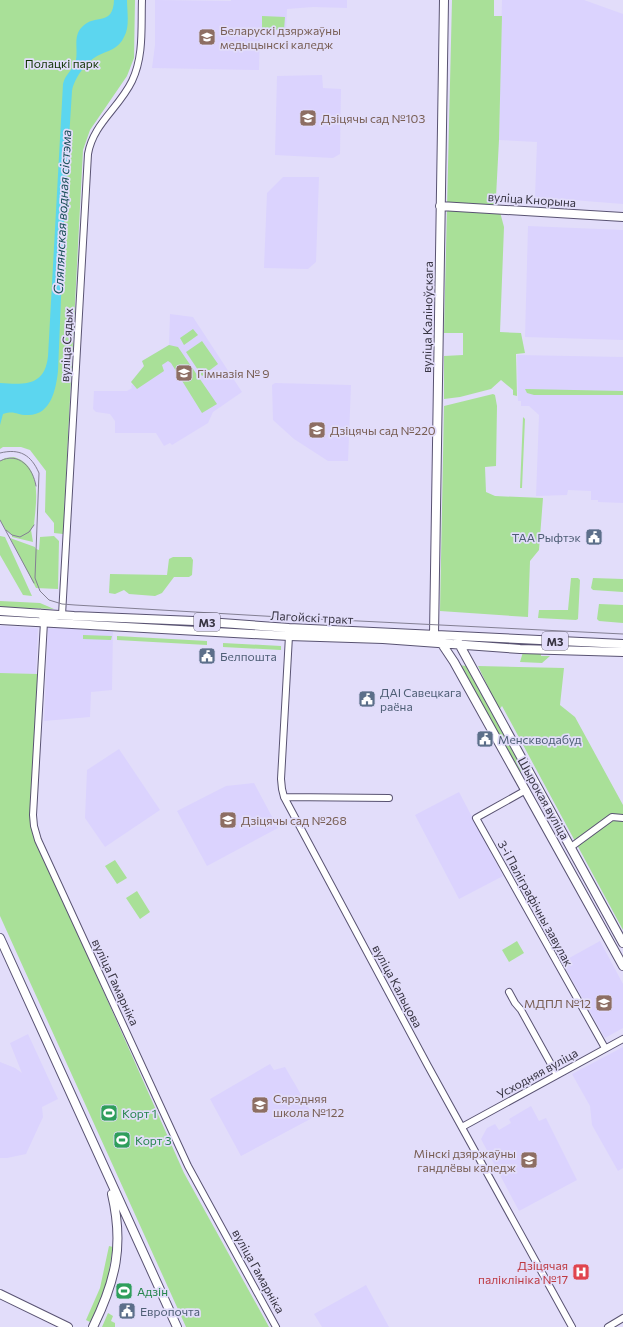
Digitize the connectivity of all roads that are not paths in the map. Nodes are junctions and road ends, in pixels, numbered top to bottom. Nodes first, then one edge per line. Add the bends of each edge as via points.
1 (142, 0) edge
2 (444, 0) edge
3 (440, 206) junction
4 (623, 217) edge
5 (0, 611) edge
6 (40, 613) junction
7 (62, 615) junction
8 (0, 620) edge
9 (194, 621) junction
10 (44, 622) junction
11 (194, 630) junction
12 (289, 632) junction
13 (434, 635) junction
14 (455, 636) junction
15 (442, 644) junction
16 (623, 644) edge
17 (464, 647) junction
18 (623, 652) edge
19 (531, 774) junction
20 (520, 780) junction
21 (526, 790) junction
22 (284, 797) junction
23 (389, 798) dead end
24 (623, 818) edge
25 (571, 847) junction
26 (0, 938) edge
27 (623, 943) edge
28 (623, 966) edge
29 (509, 992) dead end
30 (623, 1039) edge
31 (605, 1048) junction
32 (557, 1075) junction
33 (462, 1127) junction
34 (107, 1174) junction
35 (0, 1294) edge
36 (623, 1318) edge
37 (68, 1327) edge
38 (93, 1327) edge
39 (177, 1327) edge
40 (276, 1327) edge
41 (572, 1327) edge
42 (608, 1327) edge

1 - 7 street, вуліца Сядых via 141,46 137,70 130,86 95,132 89,146
2 - 3 main road, вуліца Каліноўскага
3 - 4 main road, вуліца Кнорына
3 - 13 main road, вуліца Каліноўскага
5 - 6 main road, Лагойскі тракт / М3
6 - 7 main road, Лагойскі тракт / М3
6 - 10 street
7 - 9 main road, Лагойскі тракт / М3
7 - 10 street
8 - 10 main road, Лагойскі тракт / М3
9 - 11 main road via 198,627
9 - 12 main road, Лагойскі тракт / М3
10 - 11 main road, Лагойскі тракт / М3
10 - 40 street, вуліца Гамарніка via 33,815 38,840 188,1166
11 - 12 main road, Лагойскі тракт / М3
12 - 13 main road, Лагойскі тракт / М3
12 - 15 main road, Лагойскі тракт / М3
12 - 22 street, вуліца Кальцова via 281,779
13 - 14 main road, Лагойскі тракт / М3
13 - 15 main road, Шырокая вуліца
14 - 16 main road, Лагойскі тракт / М3
14 - 17 main road, Шырокая вуліца
15 - 17 main road, Лагойскі тракт / М3
15 - 20 main road, Шырокая вуліца
17 - 18 main road, Лагойскі тракт / М3
17 - 19 main road, Шырокая вуліца
19 - 20 main road
19 - 25 main road, Шырокая вуліца
20 - 21 main road, Шырокая вуліца
21 - 28 main road, Шырокая вуліца
21 - 31 street, 3-і Паліграфічны завулак via 476,818
22 - 23 street
22 - 33 street, вуліца Кальцова
24 - 25 street via 612,817
25 - 27 main road, Шырокая вуліца
26 - 34 main road
29 - 32 street via 522,1010
30 - 31 street, Усходняя вуліца
31 - 32 street, Усходняя вуліца
32 - 33 street, Усходняя вуліца
33 - 41 street, вуліца Кальцова
34 - 38 main road via 116,1208 118,1240 113,1279
34 - 39 main road
35 - 37 main road
36 - 42 street

